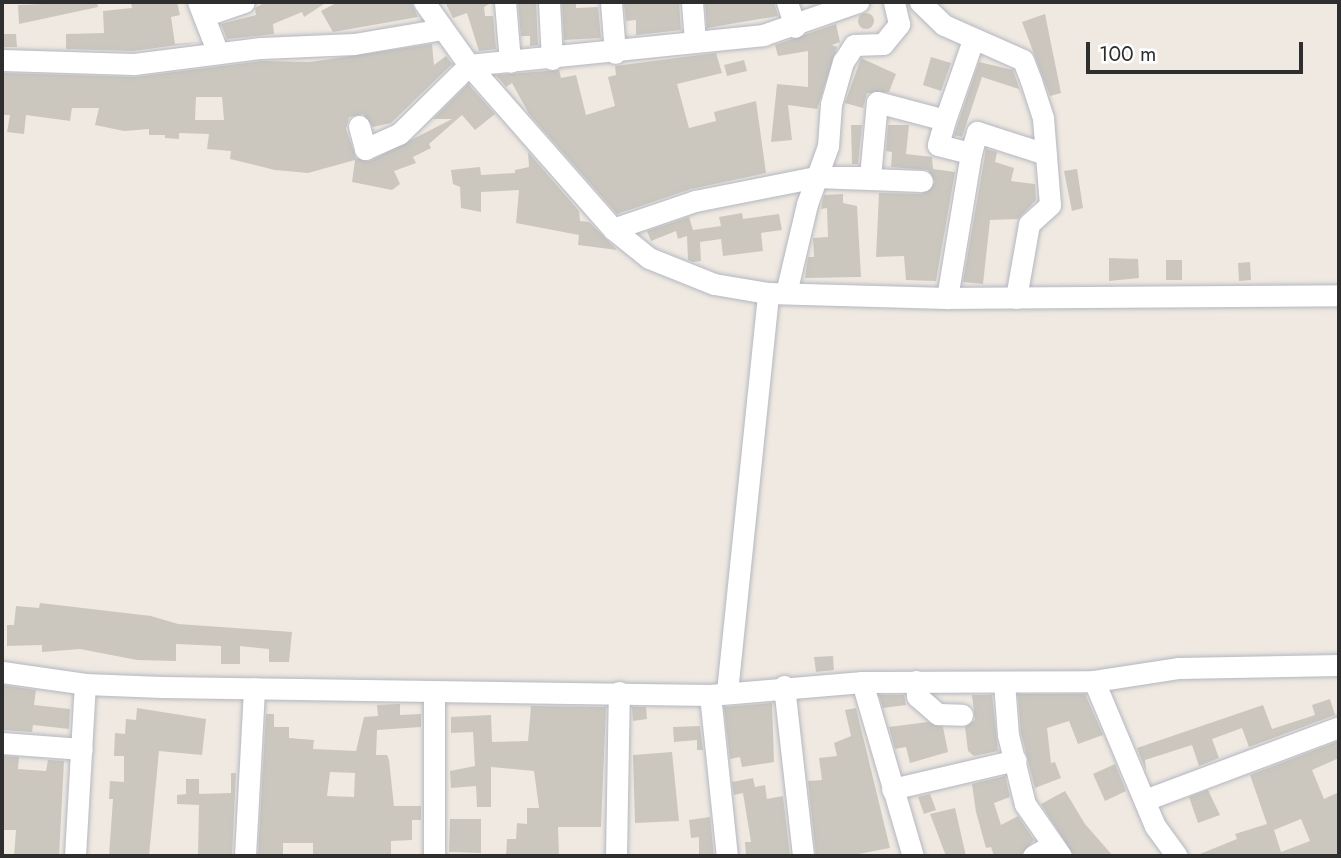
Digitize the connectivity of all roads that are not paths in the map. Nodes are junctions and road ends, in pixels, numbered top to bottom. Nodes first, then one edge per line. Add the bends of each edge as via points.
1 (244, 2) edge
2 (424, 2) edge
3 (505, 2) edge
4 (549, 2) edge
5 (611, 2) edge
6 (692, 2) edge
7 (787, 2) edge
8 (858, 2) edge
9 (894, 2) edge
10 (920, 2) edge
11 (202, 9) edge
12 (795, 27) junction
13 (443, 29) junction
14 (973, 40) junction
15 (695, 41) junction
16 (218, 53) junction
17 (615, 53) junction
18 (552, 59) junction
19 (2, 60) edge
20 (510, 62) junction
21 (469, 65) junction
22 (945, 120) junction
23 (359, 126) dead end
24 (971, 153) junction
25 (1046, 154) junction
26 (816, 177) junction
27 (922, 181) dead end
28 (613, 229) junction
29 (777, 293) junction
30 (1339, 295) edge
31 (947, 298) junction
32 (1016, 298) junction
33 (1339, 666) edge
34 (2, 672) edge
35 (916, 681) junction
36 (1094, 681) junction
37 (862, 682) junction
38 (1004, 682) junction
39 (85, 684) junction
40 (784, 686) junction
41 (254, 688) junction
42 (434, 692) junction
43 (619, 692) junction
44 (719, 694) junction
45 (962, 715) dead end
46 (1339, 727) edge
47 (2, 743) edge
48 (82, 749) junction
49 (1016, 760) junction
50 (892, 789) junction
51 (1145, 800) junction
52 (1057, 850) edge
53 (75, 856) edge
54 (245, 856) edge
55 (434, 856) edge
56 (616, 856) edge
57 (727, 856) edge
58 (803, 856) edge
59 (913, 856) edge
60 (1033, 856) edge
61 (1177, 856) edge

1 - 11 street
2 - 13 street
3 - 20 street
4 - 18 street
5 - 17 street
6 - 15 street
7 - 12 street
8 - 12 street
9 - 26 street via 899,24 883,44 854,45 848,51
10 - 14 street via 944,25
11 - 16 street
12 - 15 street
13 - 16 street via 354,44
13 - 21 street
14 - 22 street
14 - 25 street via 1023,60 1043,118
15 - 17 street
16 - 19 street via 134,64
17 - 18 street
18 - 20 street
20 - 21 street
21 - 23 street via 399,134 366,149
21 - 28 street
22 - 24 street via 938,145
22 - 26 street via 877,102 870,177
24 - 25 street via 977,132
24 - 31 street
25 - 32 street via 1050,205 1029,224
26 - 27 street
26 - 28 street via 695,201
26 - 29 street
28 - 29 street via 649,258 676,270 714,284
29 - 31 street
29 - 44 street
30 - 32 street
31 - 32 street
33 - 36 street via 1179,668
34 - 39 street
35 - 37 street
35 - 38 street
35 - 45 street via 917,696 938,714
36 - 38 street
36 - 51 street
37 - 40 street
37 - 50 street
38 - 49 street via 1008,735
39 - 41 street
39 - 48 street
40 - 44 street
40 - 58 street
41 - 42 street
41 - 54 street
42 - 43 street
42 - 55 street
43 - 44 street
43 - 56 street
44 - 57 street
46 - 51 street
47 - 48 street
48 - 53 street
49 - 50 street
49 - 52 street via 1025,804
50 - 59 street
51 - 61 street via 1155,826
52 - 60 street

